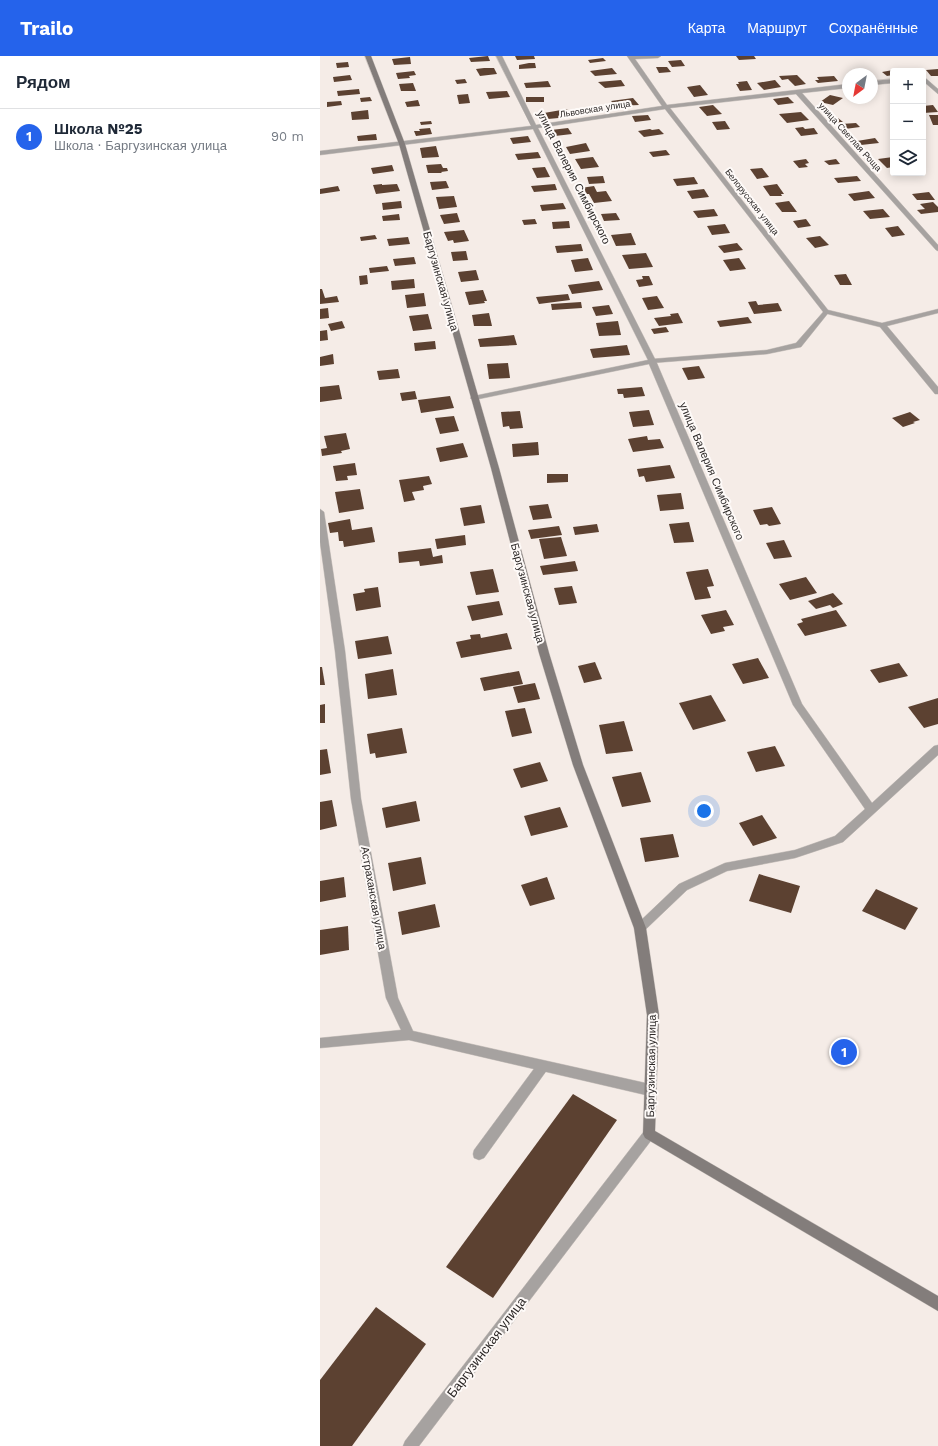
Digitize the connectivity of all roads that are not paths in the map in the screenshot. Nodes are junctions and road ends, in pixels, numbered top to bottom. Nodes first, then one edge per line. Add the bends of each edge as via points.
1 (368, 56) edge
2 (499, 56) edge
3 (658, 56) edge
4 (631, 57) edge
5 (890, 81) edge
6 (926, 81) edge
7 (878, 82) edge
8 (842, 87) edge
9 (797, 91) junction
10 (938, 92) edge
11 (666, 107) junction
12 (535, 127) junction
13 (402, 144) junction
14 (320, 153) edge
15 (938, 250) edge
16 (938, 311) edge
17 (826, 312) junction
18 (882, 325) junction
19 (652, 361) junction
20 (938, 392) edge
21 (474, 398) junction
22 (320, 512) edge
23 (938, 749) edge
24 (871, 809) junction
25 (640, 928) junction
26 (409, 1035) junction
27 (320, 1043) edge
28 (543, 1066) junction
29 (650, 1090) junction
30 (649, 1134) junction
31 (479, 1154) dead end
32 (938, 1304) edge
33 (410, 1446) edge

1 - 13 street, Баргузинская улица
2 - 12 street, улица Валерия Симбирского
3 - 4 street
4 - 11 street, Белорусская улица
5 - 7 street
6 - 10 street
8 - 9 street, Львовская улица
9 - 11 street, Львовская улица
9 - 15 street, улица Светлая Роща
11 - 12 street, Львовская улица
11 - 17 street, Белорусская улица
12 - 13 street, Львовская улица
12 - 19 street, улица Валерия Симбирского
13 - 14 street, Львовская улица
13 - 21 street, Баргузинская улица
16 - 18 street
17 - 18 street
17 - 19 street via 798,345 767,352
18 - 20 street
19 - 21 street
19 - 24 street, улица Валерия Симбирского via 798,704
21 - 25 street, Баргузинская улица via 544,653 578,765
22 - 26 street, Астраханская улица via 340,651 358,807 392,998
23 - 24 street
24 - 25 street via 839,839 796,854 725,867 683,887
25 - 29 street, Баргузинская улица via 653,1015
26 - 27 street
26 - 28 street
28 - 29 street
28 - 31 street
29 - 30 street, Баргузинская улица
30 - 32 street
30 - 33 street, Баргузинская улица

